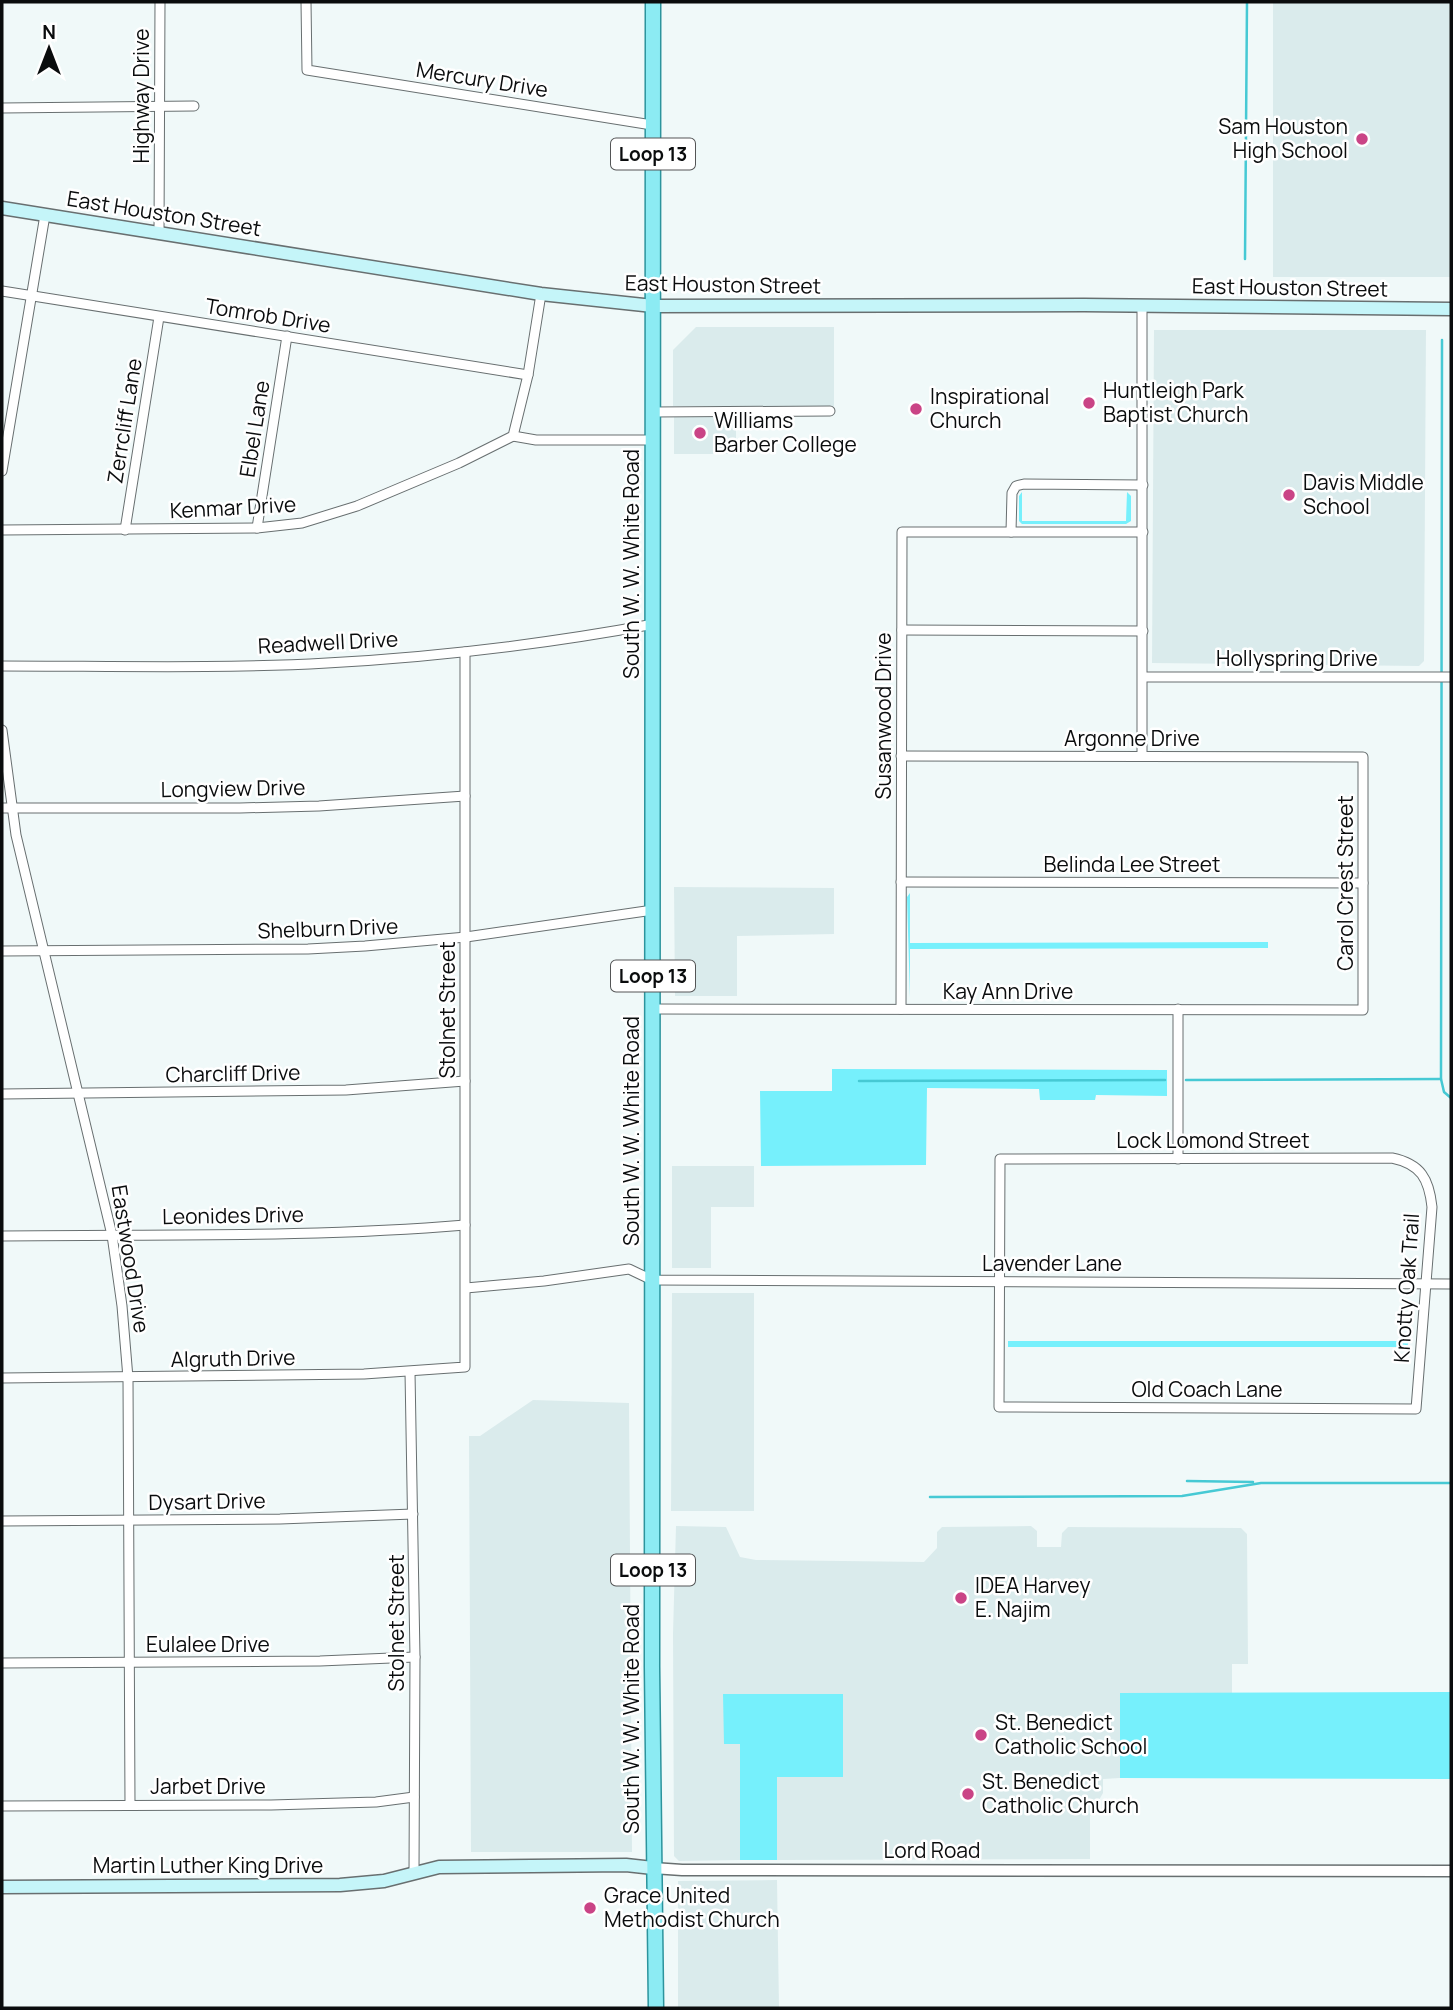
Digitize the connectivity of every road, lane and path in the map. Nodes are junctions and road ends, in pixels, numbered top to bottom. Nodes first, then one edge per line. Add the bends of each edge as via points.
1 (160, 2) edge
2 (306, 2) edge
3 (653, 2) edge
4 (160, 106) junction
5 (194, 106) dead end
6 (2, 108) edge
7 (652, 125) junction
8 (2, 208) edge
9 (45, 215) junction
10 (159, 233) junction
11 (2, 291) edge
12 (541, 294) junction
13 (32, 296) junction
14 (653, 306) junction
15 (1142, 306) junction
16 (1451, 309) edge
17 (159, 317) junction
18 (287, 336) junction
19 (528, 375) junction
20 (830, 411) dead end
21 (653, 412) junction
22 (6, 424) edge
23 (513, 436) junction
24 (653, 440) junction
25 (2, 471) edge
26 (1143, 485) junction
27 (257, 528) junction
28 (2, 530) edge
29 (125, 530) junction
30 (1011, 532) junction
31 (1143, 532) junction
32 (654, 624) junction
33 (902, 630) junction
34 (1143, 631) junction
35 (465, 652) junction
36 (2, 666) edge
37 (1143, 677) junction
38 (1450, 677) edge
39 (2, 730) edge
40 (901, 756) junction
41 (1142, 756) junction
42 (1363, 757) joint
43 (465, 796) junction
44 (7, 808) edge
45 (901, 882) junction
46 (1363, 883) junction
47 (653, 910) junction
48 (466, 937) junction
49 (2, 951) edge
50 (43, 951) junction
51 (654, 1009) junction
52 (901, 1009) junction
53 (1178, 1009) junction
54 (1363, 1010) joint
55 (465, 1081) junction
56 (79, 1093) junction
57 (2, 1094) edge
58 (1178, 1159) junction
59 (1422, 1173) joint
60 (465, 1225) junction
61 (112, 1235) junction
62 (2, 1236) edge
63 (652, 1280) junction
64 (999, 1282) junction
65 (1424, 1283) junction
66 (1451, 1284) edge
67 (466, 1288) junction
68 (465, 1367) joint
69 (410, 1372) junction
70 (2, 1378) edge
71 (128, 1378) junction
72 (1416, 1409) joint
73 (414, 1514) junction
74 (2, 1521) edge
75 (128, 1521) junction
76 (415, 1657) junction
77 (2, 1663) edge
78 (129, 1663) junction
79 (414, 1797) junction
80 (130, 1805) junction
81 (2, 1806) edge
82 (653, 1868) junction
83 (1451, 1871) edge
84 (414, 1873) junction
85 (2, 1886) edge
86 (656, 2008) edge

1 - 4 street, Highway Drive
2 - 7 street, Mercury Drive via 306,70
3 - 7 main road, South W. W. White Road / Loop 13
4 - 5 street
4 - 6 street
4 - 10 street, Highway Drive
7 - 14 main road, South W. W. White Road / Loop 13
8 - 9 main road, East Houston Street
9 - 10 main road, East Houston Street
9 - 13 street
10 - 12 main road, East Houston Street
11 - 13 street, Tomrob Drive
12 - 14 main road, East Houston Street
12 - 19 street
13 - 17 street, Tomrob Drive
13 - 22 street
14 - 15 main road, East Houston Street
14 - 21 main road, South W. W. White Road / Loop 13
15 - 16 main road, East Houston Street
15 - 26 street
17 - 18 street, Tomrob Drive
17 - 29 street, Zerrcliff Lane
18 - 19 street, Tomrob Drive
18 - 27 street, Elbel Lane
19 - 23 street
20 - 21 street
21 - 24 main road, South W. W. White Road / Loop 13
22 - 25 street
23 - 24 street
23 - 27 street, Kenmar Drive via 336,514
24 - 32 main road, South W. W. White Road / Loop 13
26 - 30 street via 1016,486
26 - 31 street
27 - 29 street, Kenmar Drive
28 - 29 street, Kenmar Drive
30 - 31 street, Susanwood Drive
30 - 33 street, Susanwood Drive via 902,532
31 - 34 street
32 - 35 street, Readwell Drive via 572,640
32 - 47 main road, South W. W. White Road / Loop 13
33 - 34 street
33 - 40 street, Susanwood Drive
34 - 37 street
35 - 36 street, Readwell Drive via 323,663
35 - 43 street, Stolnet Street
37 - 38 street, Hollyspring Drive
37 - 41 street
39 - 44 street, Eastwood Drive
40 - 41 street, Argonne Drive
40 - 45 street, Susanwood Drive
41 - 42 street, Argonne Drive
42 - 46 street, Carol Crest Street
43 - 44 street, Longview Drive via 253,808
43 - 48 street, Stolnet Street
44 - 50 street, Eastwood Drive
45 - 46 street, Belinda Lee Street
45 - 52 street, Susanwood Drive
46 - 54 street, Carol Crest Street
47 - 48 street, Shelburn Drive
47 - 51 main road, South W. W. White Road / Loop 13
48 - 50 street, Shelburn Drive via 308,949
48 - 55 street, Stolnet Street
49 - 50 street, Shelburn Drive
50 - 56 street, Eastwood Drive
51 - 52 street, Kay Ann Drive
51 - 63 main road, South W. W. White Road / Loop 13
52 - 53 street, Kay Ann Drive
53 - 54 street, Kay Ann Drive
53 - 58 street
55 - 56 street, Charcliff Drive via 346,1090
55 - 60 street, Stolnet Street
56 - 57 street, Charcliff Drive
56 - 61 street, Eastwood Drive
58 - 59 street, Lock Lomond Street via 1392,1158
58 - 64 street, Lock Lomond Street via 1000,1159
59 - 65 street, Knotty Oak Trail via 1432,1207
60 - 61 street, Leonides Drive via 363,1232
60 - 67 street, Stolnet Street
61 - 62 street, Leonides Drive
61 - 71 street, Eastwood Drive
63 - 64 street, Lavender Lane
63 - 67 street via 629,1269
63 - 82 main road, South W. W. White Road / Loop 13
64 - 65 street, Lavender Lane
64 - 72 street, Old Coach Lane via 999,1407
65 - 66 street, Lavender Lane
65 - 72 street, Knotty Oak Trail
67 - 68 street, Stolnet Street
68 - 69 street, Algruth Drive
69 - 71 street, Algruth Drive
69 - 73 street, Stolnet Street
70 - 71 street, Algruth Drive
71 - 75 street, Eastwood Drive
73 - 75 street, Dysart Drive
73 - 76 street, Stolnet Street
74 - 75 street, Dysart Drive
75 - 78 street, Eastwood Drive
76 - 78 street, Eulalee Drive
76 - 79 street, Stolnet Street
77 - 78 street, Eulalee Drive
78 - 80 street, Eastwood Drive
79 - 80 street, Jarbet Drive via 271,1805
79 - 84 street, Stolnet Street
80 - 81 street, Jarbet Drive
82 - 83 street, Lord Road
82 - 84 main road, Lord Road via 452,1866
82 - 86 main road, South W. W. White Road / Loop 13
84 - 85 main road, Martin Luther King Drive via 340,1885

